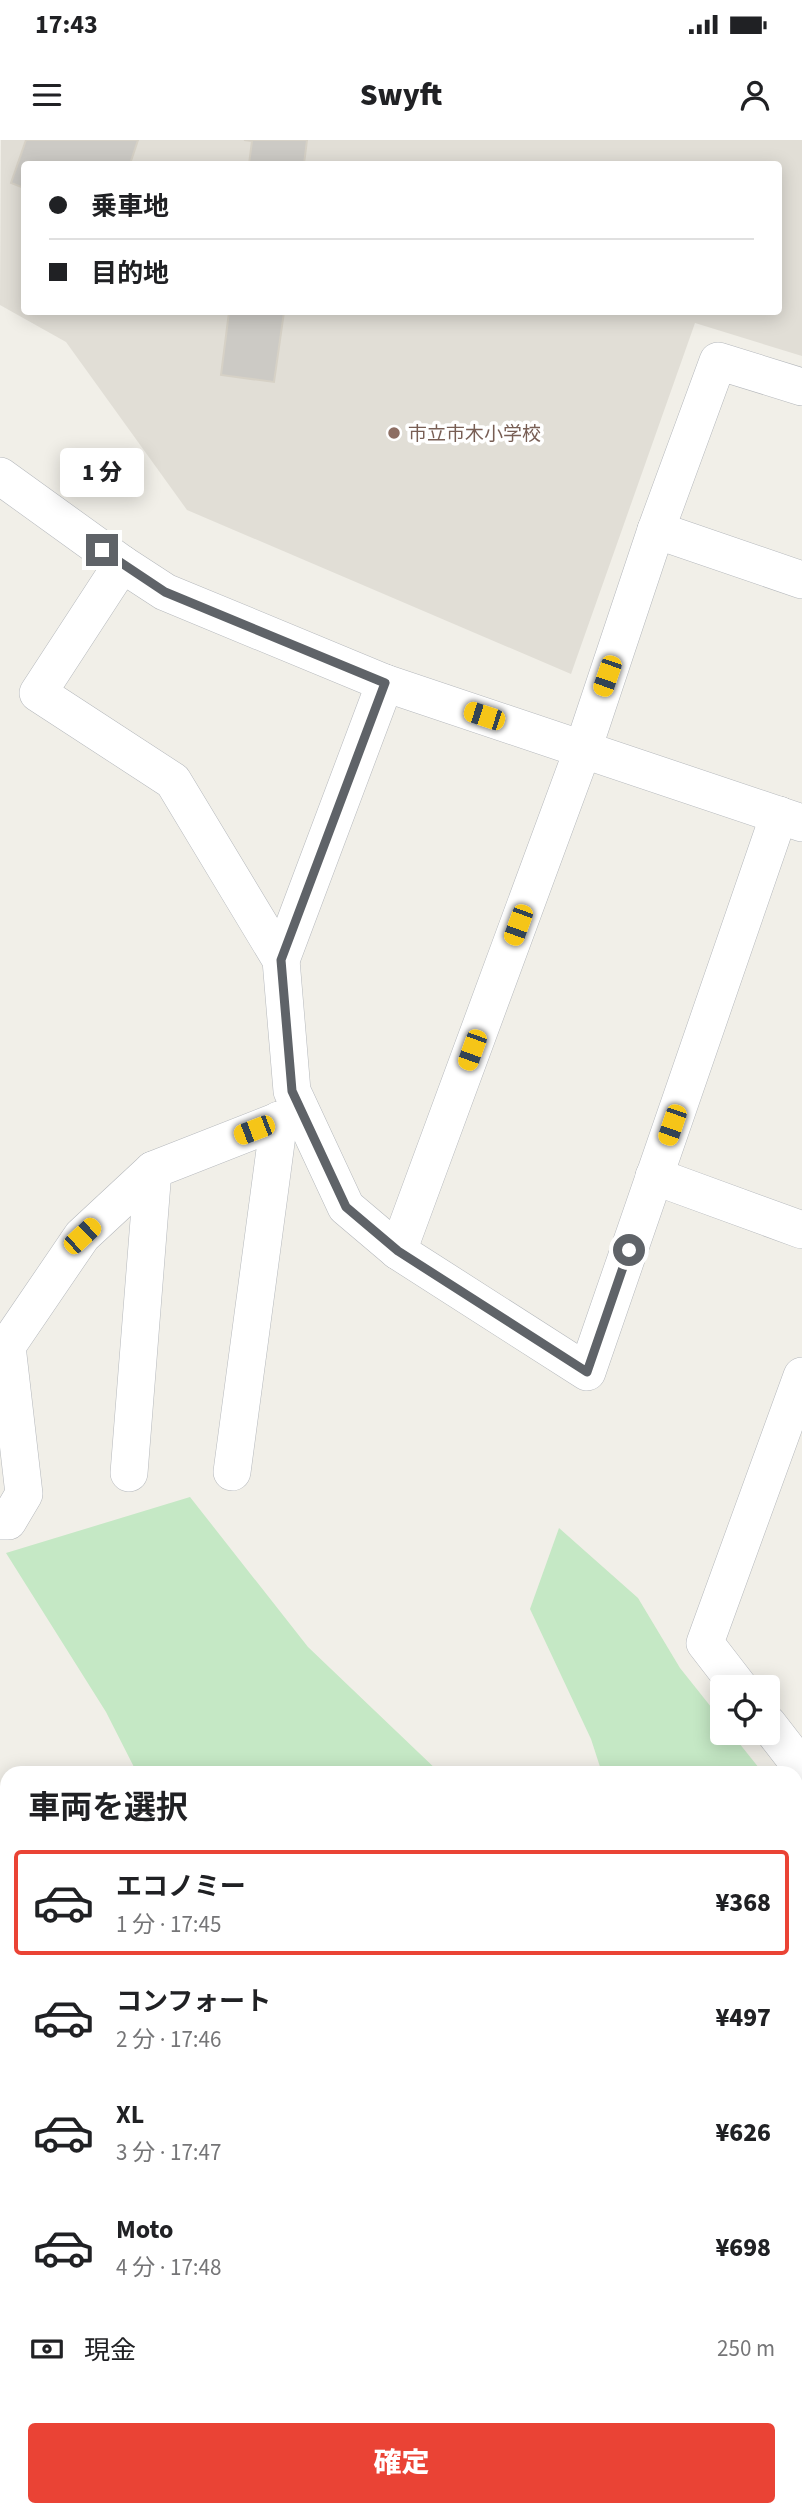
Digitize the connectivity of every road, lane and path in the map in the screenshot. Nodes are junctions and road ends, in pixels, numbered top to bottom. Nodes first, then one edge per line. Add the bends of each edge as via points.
1 (802, 387) edge
2 (0, 476) edge
3 (656, 530) junction
4 (122, 564) junction
5 (802, 580) edge
6 (385, 683) junction
7 (583, 749) junction
8 (790, 819) edge
9 (281, 960) junction
10 (290, 1116) junction
11 (153, 1170) junction
12 (654, 1176) junction
13 (802, 1230) edge
14 (398, 1251) junction
15 (802, 1376) edge
16 (232, 1472) dead end
17 (130, 1473) dead end
18 (0, 1521) edge
19 (730, 1675) edge
20 (780, 1740) edge
21 (800, 1766) edge

1 - 3 street via 718,361
2 - 4 street
3 - 5 street
3 - 7 street
4 - 6 street via 165,592
4 - 9 street via 38,693 173,781
6 - 7 street
6 - 9 street
7 - 8 street
7 - 14 street
8 - 12 street
9 - 10 street
10 - 11 street
10 - 14 street via 346,1207
10 - 16 street
11 - 17 street
11 - 18 street via 82,1236 7,1346 24,1494 8,1521
12 - 13 street
12 - 14 street via 587,1372
15 - 19 street via 705,1643
20 - 21 street

